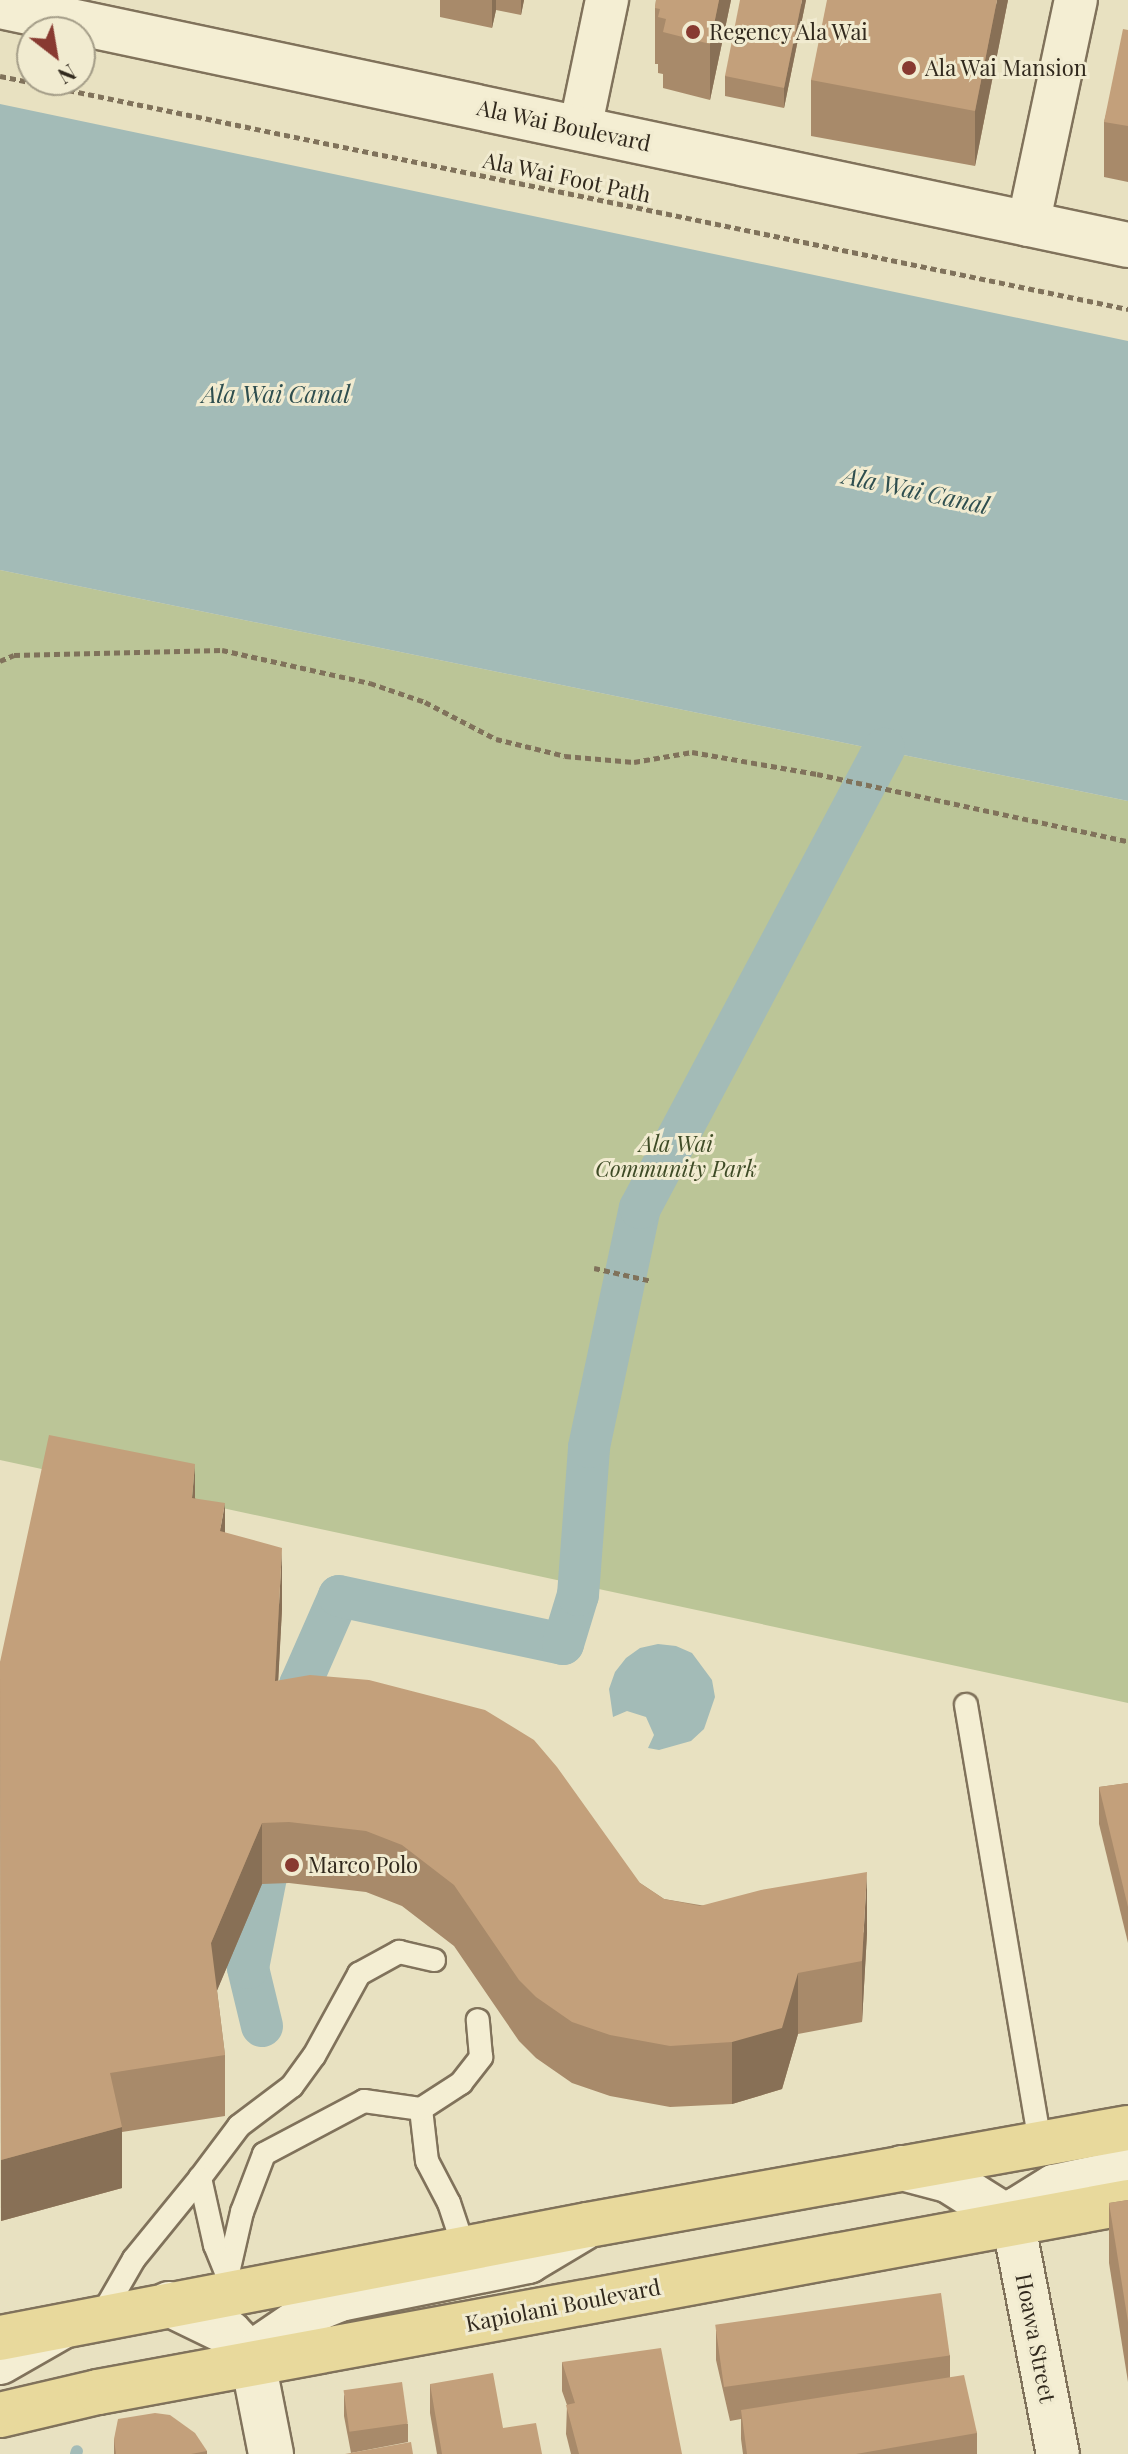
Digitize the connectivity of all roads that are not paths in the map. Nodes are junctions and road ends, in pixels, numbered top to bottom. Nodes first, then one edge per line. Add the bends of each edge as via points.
1 (607, 0) edge
2 (1076, 0) edge
3 (0, 6) edge
4 (130, 15) edge
5 (580, 129) junction
6 (1028, 225) junction
7 (1128, 245) edge
8 (966, 1705) dead end
9 (434, 1960) dead end
10 (478, 2020) dead end
11 (421, 2109) junction
12 (1128, 2128) edge
13 (1040, 2143) junction
14 (902, 2168) junction
15 (1128, 2171) edge
16 (200, 2178) junction
17 (1128, 2202) edge
18 (1013, 2221) junction
19 (588, 2225) junction
20 (464, 2248) junction
21 (231, 2283) junction
22 (169, 2304) junction
23 (83, 2321) junction
24 (0, 2338) edge
25 (0, 2362) edge
26 (255, 2363) junction
27 (0, 2415) edge
28 (271, 2454) edge
29 (1058, 2454) edge

1 - 5 street
2 - 6 street
3 - 4 main road, Ala Wai Boulevard
4 - 5 main road, Ala Wai Boulevard
5 - 6 main road, Ala Wai Boulevard
6 - 7 main road, Ala Wai Boulevard
8 - 13 lane
9 - 16 lane via 399,1952 359,1974 292,2086 239,2126
10 - 11 lane via 481,2057 461,2083
11 - 20 lane via 427,2161
11 - 21 lane via 364,2101 264,2154 242,2212
12 - 13 main road
13 - 14 main road
14 - 18 main road via 948,2180
14 - 19 main road
15 - 18 main road via 1054,2187 1031,2198
16 - 21 lane via 215,2245
16 - 23 lane
17 - 18 main road, Kapiolani Boulevard
18 - 26 main road, Kapiolani Boulevard
18 - 29 street, Hoawa Street
19 - 20 main road
19 - 26 main road via 528,2261 320,2307 264,2345
20 - 21 main road
21 - 22 main road
22 - 23 main road
22 - 26 main road via 229,2333
23 - 24 main road
23 - 25 main road
26 - 27 main road, Kapiolani Boulevard
26 - 28 main road

